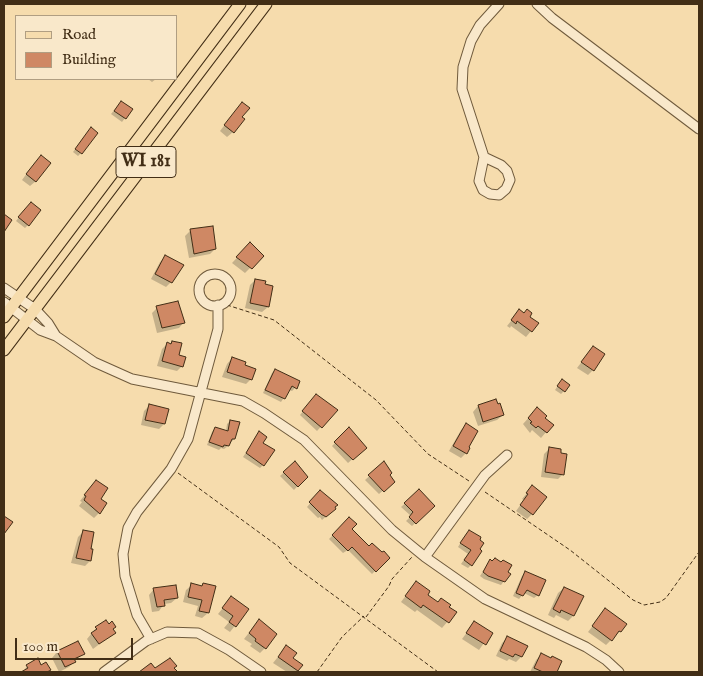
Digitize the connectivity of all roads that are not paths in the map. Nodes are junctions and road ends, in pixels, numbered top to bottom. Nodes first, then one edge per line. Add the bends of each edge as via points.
1 (240, 4) edge
2 (266, 4) edge
3 (499, 4) edge
4 (537, 4) edge
5 (699, 129) edge
6 (484, 157) dead end
7 (4, 288) edge
8 (18, 297) junction
9 (221, 304) road end
10 (6, 309) edge
11 (35, 309) junction
12 (27, 320) junction
13 (56, 336) junction
14 (4, 350) edge
15 (202, 392) junction
16 (507, 455) dead end
17 (425, 557) junction
18 (151, 639) junction
19 (104, 672) edge
20 (261, 672) edge
21 (619, 672) edge

1 - 8 main road, WI 181
2 - 11 main road, WI 181
3 - 6 street via 480,24 463,66 462,89
4 - 5 street
7 - 8 street
8 - 10 main road, WI 181
8 - 11 street
9 - 15 street
10 - 12 street
11 - 12 main road, WI 181
11 - 13 street
12 - 13 street
12 - 14 main road, WI 181
13 - 15 street via 94,362 132,379
15 - 17 street via 243,401 304,440 392,530
15 - 18 street via 188,439 172,468 128,528 123,554 125,576 137,615
16 - 17 street via 476,486
17 - 21 street via 484,599 586,647
18 - 19 street
18 - 20 street via 167,632 198,633

